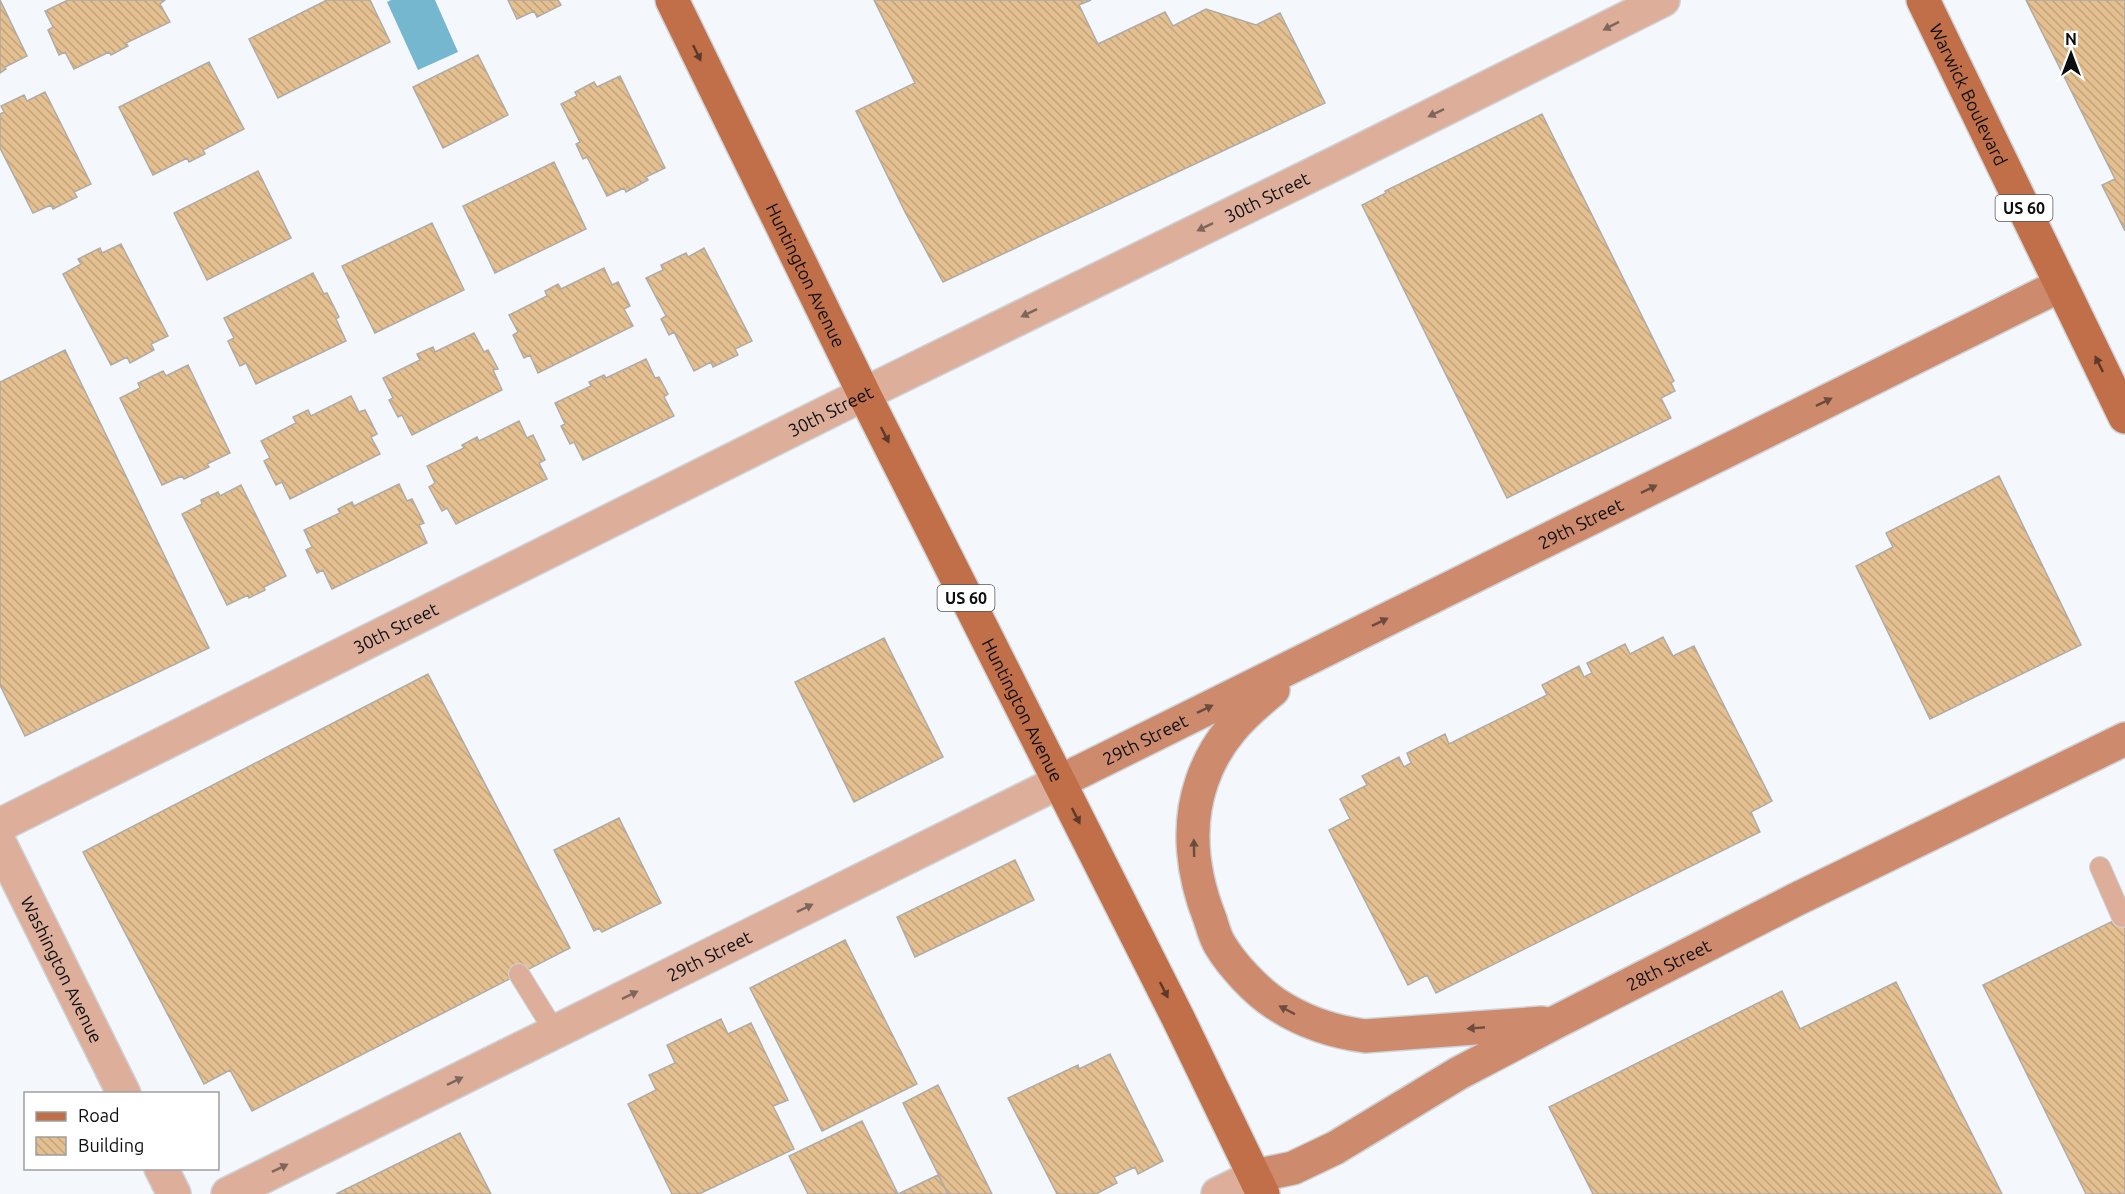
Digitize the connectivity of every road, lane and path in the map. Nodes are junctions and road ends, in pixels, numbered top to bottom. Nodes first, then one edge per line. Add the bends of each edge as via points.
1 (672, 0) edge
2 (1663, 0) edge
3 (1923, 0) edge
4 (2061, 285) junction
5 (864, 394) junction
6 (2125, 417) edge
7 (1314, 655) junction
8 (2125, 739) edge
9 (1059, 782) junction
10 (0, 825) edge
11 (0, 844) edge
12 (2100, 867) dead end
13 (2122, 917) dead end
14 (519, 974) dead end
15 (1556, 1022) junction
16 (555, 1032) junction
17 (123, 1092) edge
18 (162, 1170) edge
19 (1259, 1185) edge
20 (174, 1194) edge
21 (228, 1194) edge
22 (1218, 1194) edge

1 -> 5 main road, Huntington Avenue / US 60
2 -> 5 street, 30th Street
3 - 4 main road, Warwick Boulevard / US 60
6 -> 4 main road, Warwick Boulevard / US 60
7 -> 4 main road, 29th Street
5 -> 9 main road, Huntington Avenue / US 60
5 - 10 street, 30th Street
9 -> 7 main road, 29th Street
15 -> 7 main road via 1365,1036 1347,1033 1310,1022 1275,1004 1242,974 1219,944 1201,897 1194,863 1194,822 1202,781 1214,755 1241,716
8 - 15 main road, 28th Street
16 -> 9 street, 29th Street
9 -> 19 main road, Huntington Avenue / US 60
11 - 17 street, Washington Avenue
12 - 13 lane
14 - 16 lane
15 - 19 main road, 28th Street via 1459,1073 1335,1148
21 -> 16 street, 29th Street
18 - 20 street
19 - 22 street, 28th Street

